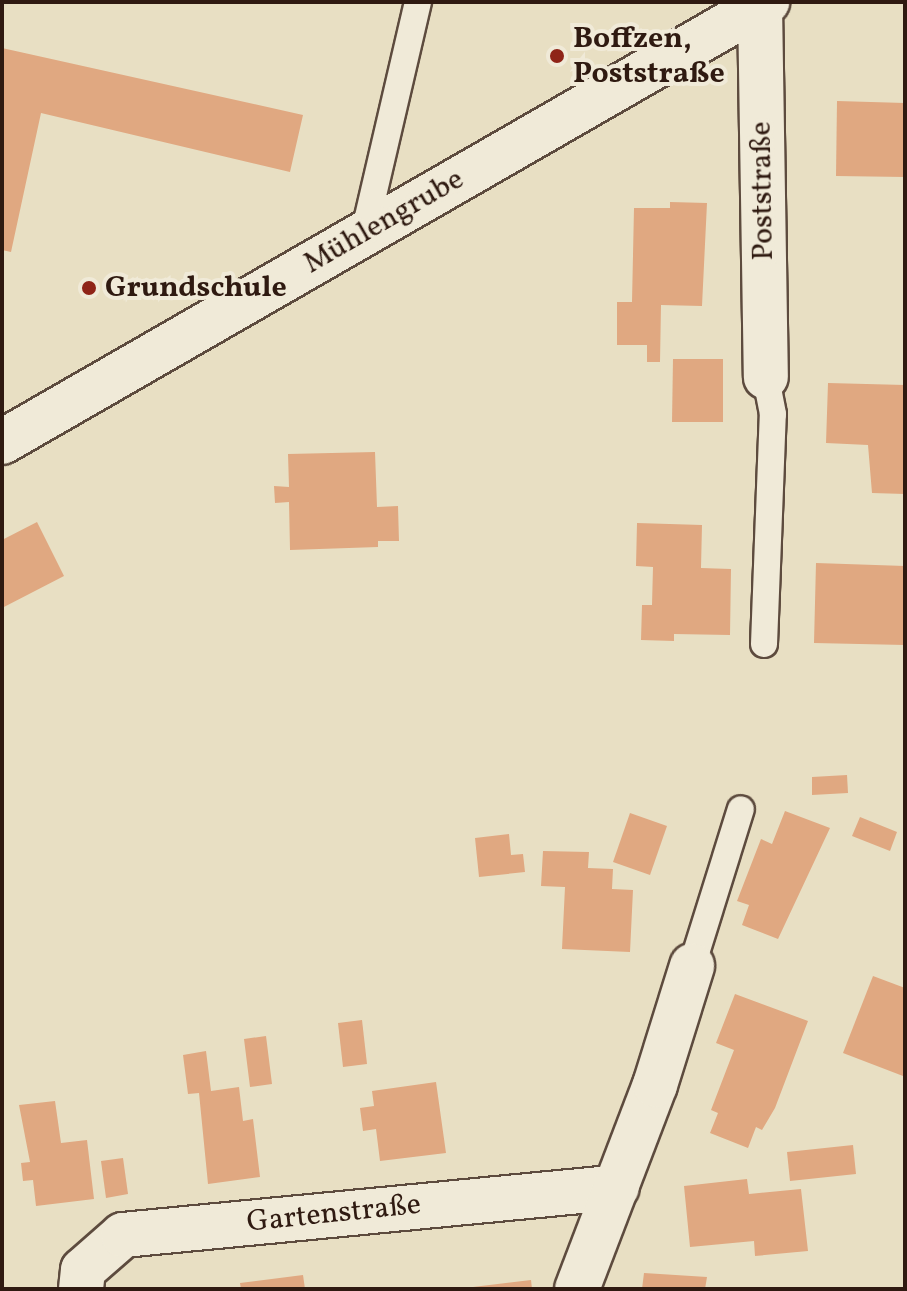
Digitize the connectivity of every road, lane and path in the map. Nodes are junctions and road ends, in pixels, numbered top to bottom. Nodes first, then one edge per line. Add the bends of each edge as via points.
1 (418, 2) edge
2 (764, 4) edge
3 (364, 234) junction
4 (766, 377) joint
5 (2, 442) edge
6 (764, 644) dead end
7 (741, 809) dead end
8 (692, 966) joint
9 (617, 1187) junction
10 (81, 1289) edge
11 (577, 1289) edge

1 - 3 lane
2 - 3 street, Mühlengrube
2 - 4 street, Poststraße
3 - 5 street, Mühlengrube
4 - 6 lane via 773,414
7 - 8 lane
8 - 9 street
9 - 10 street, Gartenstraße via 123,1235 83,1270
9 - 11 street

